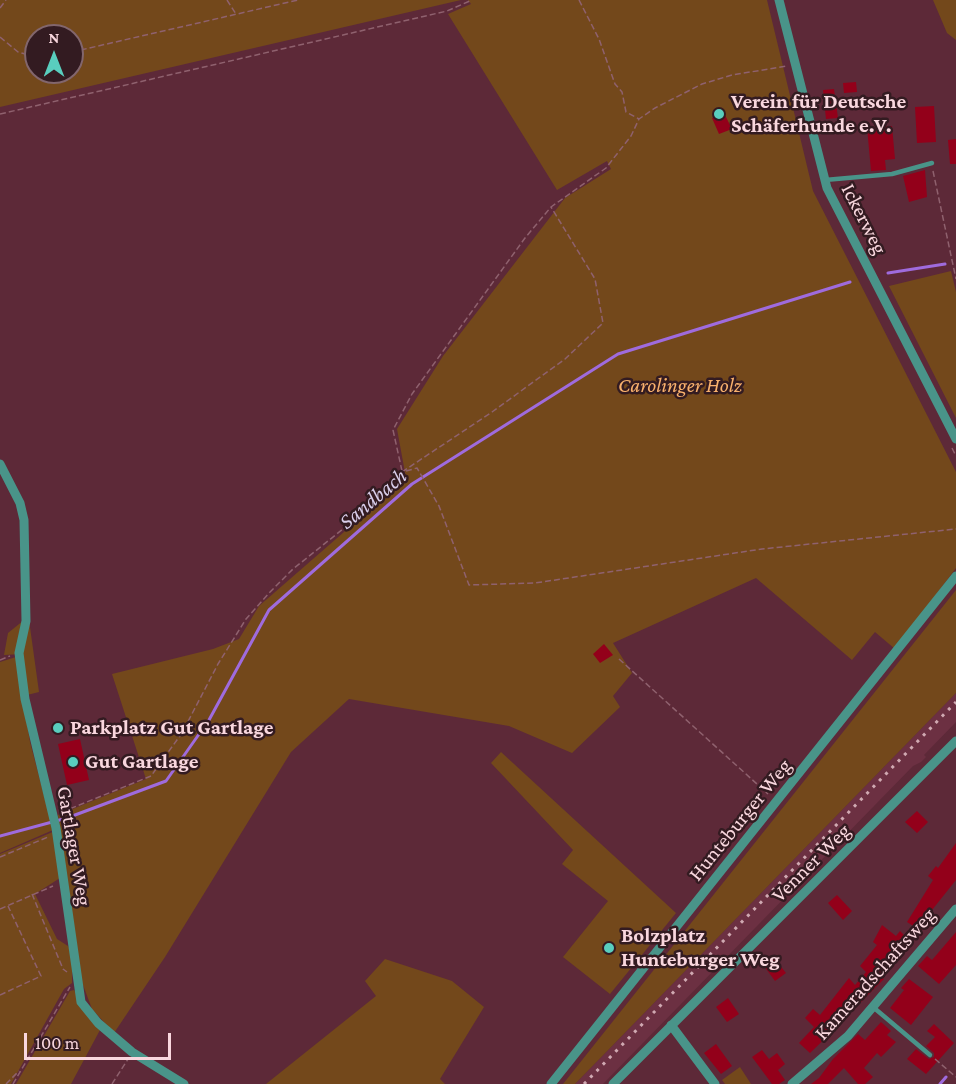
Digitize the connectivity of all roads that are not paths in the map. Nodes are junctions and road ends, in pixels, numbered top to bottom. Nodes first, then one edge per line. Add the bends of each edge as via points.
1 (779, 0) edge
2 (932, 163) road end
3 (825, 180) junction
4 (956, 439) edge
5 (0, 464) edge
6 (956, 576) edge
7 (956, 741) edge
8 (956, 909) edge
9 (873, 1007) junction
10 (671, 1025) junction
11 (930, 1054) road end
12 (184, 1084) edge
13 (550, 1084) edge
14 (613, 1084) edge
15 (715, 1084) edge
16 (792, 1084) edge

1 - 3 street, Ickerweg
2 - 3 lane via 892,174
3 - 4 street, Ickerweg
5 - 12 street, Gartlager Weg via 20,503 24,520 27,601 19,653 34,738 57,831 81,1002 98,1023 132,1052
6 - 13 street, Hunteburger Weg
7 - 10 street, Venner Weg
8 - 9 street, Kameradschaftsweg
9 - 11 lane
9 - 16 street, Kameradschaftsweg via 848,1036
10 - 14 street, Venner Weg
10 - 15 street

